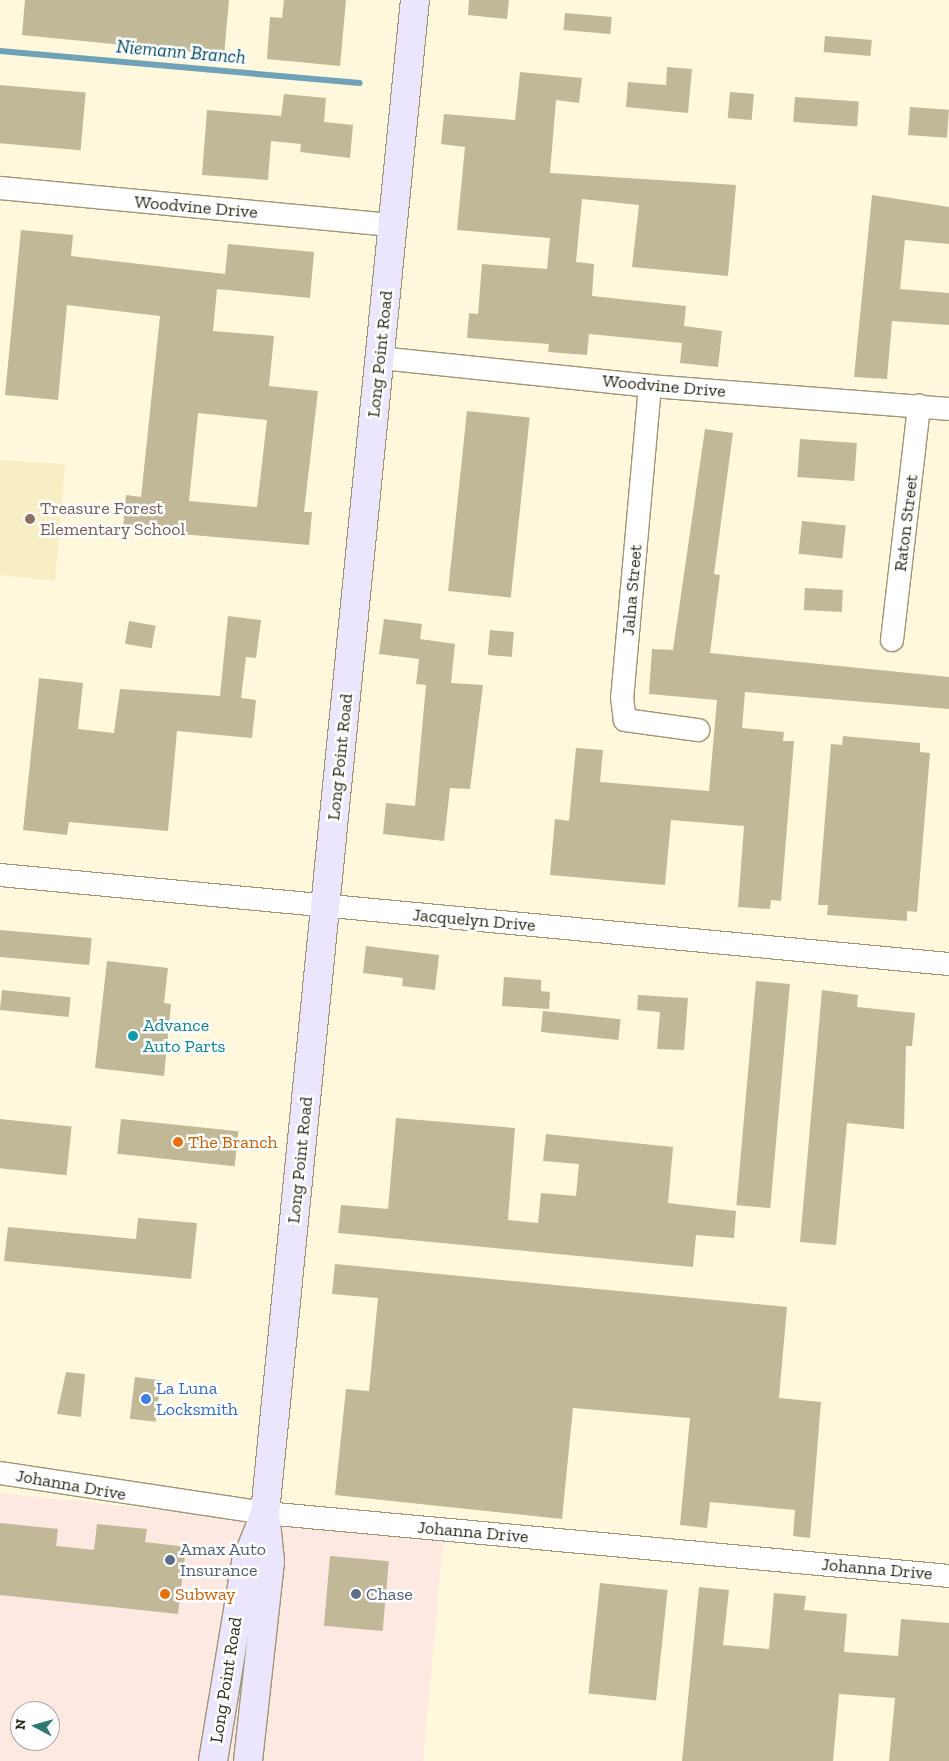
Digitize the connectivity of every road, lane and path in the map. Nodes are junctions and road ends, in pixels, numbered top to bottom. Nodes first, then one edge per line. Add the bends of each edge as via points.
1 (415, 0) edge
2 (0, 188) edge
3 (393, 226) junction
4 (380, 358) junction
5 (650, 386) junction
6 (919, 406) junction
7 (949, 409) edge
8 (892, 640) dead end
9 (698, 730) dead end
10 (0, 875) edge
11 (325, 906) junction
12 (949, 964) edge
13 (0, 1473) edge
14 (265, 1513) junction
15 (949, 1576) edge
16 (213, 1761) edge
17 (248, 1761) edge

1 - 3 main road, Long Point Road
2 - 3 street, Woodvine Drive
3 - 4 main road, Long Point Road
4 - 5 street, Woodvine Drive
4 - 11 main road, Long Point Road
5 - 6 street, Woodvine Drive
5 - 9 street, Jalna Street via 622,698 625,720
6 - 7 street, Woodvine Drive
6 - 8 street, Raton Street
10 - 11 street, Jacquelyn Drive
11 - 12 street, Jacquelyn Drive
11 - 14 main road, Long Point Road
13 - 14 street, Johanna Drive
14 - 15 street, Johanna Drive
14 - 16 main road, Long Point Road via 246,1562
14 - 17 main road, Long Point Road via 270,1561

